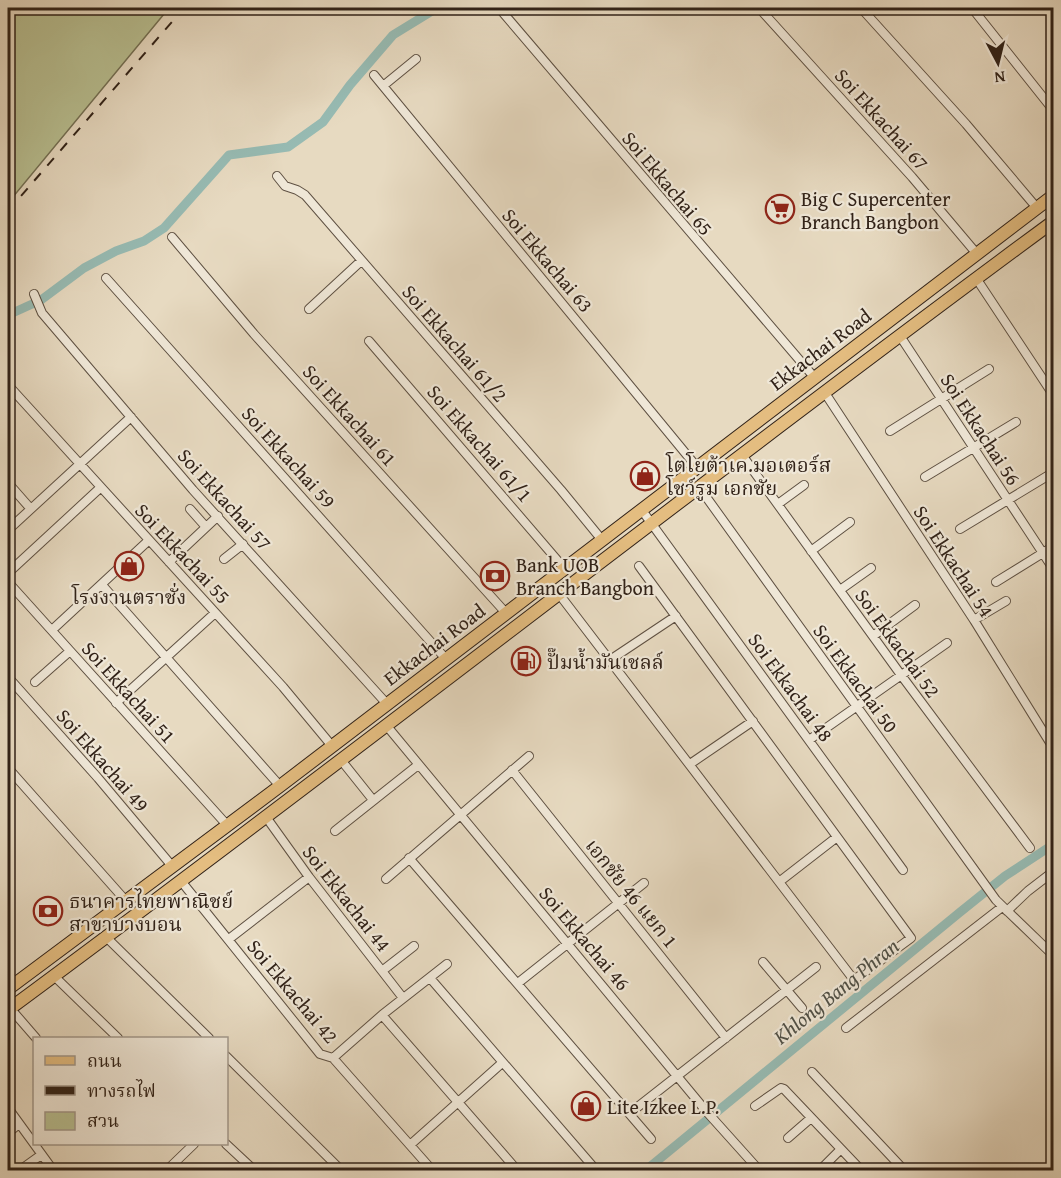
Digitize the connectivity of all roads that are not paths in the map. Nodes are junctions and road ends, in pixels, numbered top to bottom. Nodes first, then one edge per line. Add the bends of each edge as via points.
1 (499, 8) edge
2 (759, 8) edge
3 (861, 8) edge
4 (972, 8) edge
5 (416, 59) dead end
6 (374, 75) dead end
7 (383, 86) junction
8 (1053, 111) edge
9 (277, 176) dead end
10 (1053, 195) edge
11 (1036, 208) junction
12 (1053, 221) edge
13 (172, 237) dead end
14 (977, 254) junction
15 (361, 261) junction
16 (106, 278) dead end
17 (976, 278) junction
18 (34, 294) dead end
19 (309, 309) dead end
20 (900, 336) junction
21 (369, 341) dead end
22 (989, 369) dead end
23 (814, 377) junction
24 (8, 385) edge
25 (825, 393) junction
26 (1053, 396) edge
27 (942, 399) junction
28 (131, 417) junction
29 (1016, 422) dead end
30 (890, 431) dead end
31 (974, 449) junction
32 (742, 455) junction
33 (79, 465) junction
34 (696, 466) junction
35 (1050, 475) dead end
36 (925, 477) dead end
37 (8, 483) edge
38 (804, 485) dead end
39 (699, 487) junction
40 (100, 488) junction
41 (1009, 501) junction
42 (777, 504) junction
43 (30, 508) junction
44 (190, 509) dead end
45 (641, 510) junction
46 (218, 516) junction
47 (850, 522) dead end
48 (652, 524) junction
49 (206, 527) junction
50 (960, 529) dead end
51 (8, 530) edge
52 (602, 540) junction
53 (148, 541) junction
54 (243, 544) junction
55 (1053, 546) edge
56 (811, 551) junction
57 (1042, 554) junction
58 (224, 560) dead end
59 (168, 562) junction
60 (639, 566) dead end
61 (564, 568) junction
62 (871, 568) dead end
63 (1053, 570) edge
64 (8, 573) edge
65 (8, 582) edge
66 (996, 582) dead end
67 (102, 585) junction
68 (840, 590) junction
69 (559, 594) junction
70 (1006, 601) dead end
71 (915, 605) dead end
72 (215, 612) junction
73 (506, 613) junction
74 (676, 616) junction
75 (974, 620) junction
76 (52, 630) junction
77 (873, 636) junction
78 (947, 643) dead end
79 (70, 651) junction
80 (166, 657) junction
81 (446, 659) junction
82 (610, 660) junction
83 (901, 675) junction
84 (8, 677) edge
85 (35, 682) dead end
86 (116, 703) junction
87 (387, 704) junction
88 (856, 706) junction
89 (753, 721) junction
90 (386, 725) junction
91 (809, 740) junction
92 (332, 746) junction
93 (1053, 748) edge
94 (529, 756) dead end
95 (340, 760) junction
96 (690, 764) junction
97 (418, 765) junction
98 (8, 768) edge
99 (512, 770) junction
100 (280, 786) junction
101 (373, 800) junction
102 (255, 804) junction
103 (459, 815) junction
104 (266, 818) junction
105 (227, 825) junction
106 (335, 831) dead end
107 (837, 837) junction
108 (1030, 848) dead end
109 (409, 858) junction
110 (172, 866) junction
111 (903, 870) dead end
112 (1053, 871) edge
113 (309, 877) junction
114 (386, 879) dead end
115 (182, 881) junction
116 (779, 882) junction
117 (644, 883) dead end
118 (126, 901) junction
119 (618, 902) junction
120 (1002, 906) junction
121 (106, 937) junction
122 (228, 939) junction
123 (567, 942) junction
124 (414, 946) dead end
125 (1053, 956) edge
126 (763, 962) dead end
127 (447, 964) dead end
128 (816, 967) dead end
129 (382, 971) junction
130 (54, 975) junction
131 (430, 978) junction
132 (518, 983) junction
133 (8, 989) edge
134 (786, 990) junction
135 (404, 998) junction
136 (802, 1008) dead end
137 (9, 1009) edge
138 (382, 1015) junction
139 (846, 1028) dead end
140 (35, 1037) edge
141 (117, 1037) edge
142 (208, 1037) edge
143 (726, 1038) junction
144 (228, 1058) edge
145 (333, 1058) junction
146 (502, 1063) junction
147 (812, 1072) dead end
148 (678, 1076) junction
149 (458, 1102) junction
150 (755, 1106) dead end
151 (8, 1108) edge
152 (630, 1113) junction
153 (811, 1118) junction
154 (20, 1124) junction
155 (8, 1133) edge
156 (788, 1138) dead end
157 (651, 1139) dead end
158 (33, 1143) edge
159 (34, 1145) edge
160 (192, 1145) edge
161 (228, 1145) edge
162 (410, 1145) junction
163 (841, 1149) junction
164 (41, 1155) junction
165 (821, 1169) dead end
166 (20, 1170) edge
167 (53, 1170) edge
168 (167, 1170) edge
169 (254, 1170) edge
170 (341, 1170) edge
171 (432, 1170) edge
172 (517, 1170) edge
173 (596, 1170) edge
174 (759, 1170) edge
175 (861, 1170) edge
176 (904, 1170) edge

1 - 23 street, Soi Ekkachai 65
2 - 14 street, Soi Ekkachai 67
3 - 11 street
4 - 8 street
5 - 7 street
6 - 7 street, Soi Ekkachai 63
7 - 34 street, Soi Ekkachai 63
9 - 15 street, Soi Ekkachai 61/2 via 285,186 305,195
10 - 11 main road, Ekkachai Road
11 - 14 main road, Ekkachai Road
12 - 17 main road, Ekkachai Road
13 - 73 street, Soi Ekkachai 61 via 254,334
14 - 23 main road, Ekkachai Road
15 - 19 street
15 - 52 street, Soi Ekkachai 61/2
16 - 81 street, Soi Ekkachai 59
17 - 20 main road, Ekkachai Road
17 - 26 street
18 - 28 street, Soi Ekkachai 57 via 42,313
20 - 25 main road, Ekkachai Road
20 - 27 street, Soi Ekkachai 56
21 - 61 street, Soi Ekkachai 61/1
22 - 27 street
23 - 34 main road, Ekkachai Road
24 - 33 street, Soi Ekkachai 55
25 - 32 main road, Ekkachai Road
25 - 75 street, Soi Ekkachai 54
27 - 30 street
27 - 31 street, Soi Ekkachai 56
28 - 33 street
28 - 46 street, Soi Ekkachai 57
29 - 31 street
31 - 36 street
31 - 41 street, Soi Ekkachai 56
32 - 39 main road, Ekkachai Road
32 - 42 street, Soi Ekkachai 52
33 - 40 street, Soi Ekkachai 55
33 - 43 street
34 - 45 main road, Ekkachai Road
35 - 41 street
37 - 43 street
38 - 42 street
39 - 48 main road, Ekkachai Road
39 - 88 street, Soi Ekkachai 50
40 - 53 street, Soi Ekkachai 55
40 - 64 street
41 - 50 street
41 - 57 street, Soi Ekkachai 56
42 - 56 street, Soi Ekkachai 52
43 - 51 street
44 - 49 street
45 - 48 street, Soi Ekkachai 48
45 - 52 main road, Ekkachai Road
46 - 49 street
46 - 54 street, Soi Ekkachai 57
47 - 56 street
48 - 69 main road, Ekkachai Road
48 - 91 street, Soi Ekkachai 48
49 - 59 street
52 - 61 main road, Ekkachai Road
53 - 59 street, Soi Ekkachai 55
53 - 67 street
54 - 58 street
54 - 87 street, Soi Ekkachai 57
55 - 57 street
56 - 68 street, Soi Ekkachai 52
57 - 63 street, Soi Ekkachai 56
57 - 66 street
59 - 72 street, Soi Ekkachai 55
60 - 74 street
61 - 73 main road, Ekkachai Road
62 - 68 street
65 - 76 street, Soi Ekkachai 51
67 - 76 street
67 - 80 street
68 - 77 street, Soi Ekkachai 52
69 - 82 street
69 - 90 main road, Ekkachai Road
70 - 75 street
71 - 77 street
72 - 80 street
72 - 92 street, Soi Ekkachai 55
73 - 81 main road, Ekkachai Road
74 - 82 street
74 - 89 street
75 - 93 street, Soi Ekkachai 54
76 - 79 street, Soi Ekkachai 51
77 - 83 street, Soi Ekkachai 52
78 - 83 street
79 - 85 street
79 - 86 street, Soi Ekkachai 51
80 - 86 street
80 - 100 street
81 - 87 main road, Ekkachai Road
82 - 96 street
83 - 88 street
83 - 108 street, Soi Ekkachai 52
84 - 110 street, Soi Ekkachai 49
86 - 105 street, Soi Ekkachai 51
87 - 92 main road, Ekkachai Road
88 - 91 street
88 - 120 street, Soi Ekkachai 50
89 - 96 street
89 - 107 street
90 - 95 main road, Ekkachai Road
90 - 97 street, Soi Ekkachai 46
91 - 111 street, Soi Ekkachai 48
92 - 100 main road, Ekkachai Road
94 - 99 street
95 - 101 street
95 - 104 main road, Ekkachai Road
96 - 116 street
97 - 101 street
97 - 103 street, Soi Ekkachai 46
98 - 118 street
99 - 103 street
99 - 119 street, เอกชัย 46 แยก 1
100 - 102 main road, Ekkachai Road
101 - 106 street
102 - 104 main road
102 - 105 main road, Ekkachai Road
103 - 109 street
103 - 123 street, Soi Ekkachai 46
104 - 113 street, Soi Ekkachai 44
104 - 115 main road, Ekkachai Road
105 - 110 main road, Ekkachai Road
107 - 116 street
107 - 116 street via 911,938 854,980
109 - 114 street
109 - 132 street
110 - 118 main road, Ekkachai Road
112 - 120 street
113 - 122 street
113 - 129 street, Soi Ekkachai 44
115 - 121 main road, Ekkachai Road
115 - 122 street, Soi Ekkachai 42
117 - 119 street
118 - 133 main road, Ekkachai Road
119 - 123 street
119 - 143 street, เอกชัย 46 แยก 1
120 - 125 street, Soi Ekkachai 50
120 - 139 street
121 - 130 main road, Ekkachai Road
121 - 142 street
122 - 145 street, Soi Ekkachai 42 via 320,1054
123 - 132 street
123 - 148 street, Soi Ekkachai 46
124 - 129 street
126 - 134 street
127 - 131 street
128 - 134 street
129 - 135 street, Soi Ekkachai 44
130 - 137 main road, Ekkachai Road
130 - 141 street
131 - 135 street
131 - 146 street
132 - 152 street
134 - 136 street
134 - 143 street
135 - 138 street
137 - 140 street
138 - 145 street
138 - 149 street
143 - 148 street
144 - 170 street
145 - 162 street, Soi Ekkachai 42
146 - 149 street
146 - 173 street
147 - 176 street
148 - 152 street
148 - 174 street, Soi Ekkachai 46
149 - 162 street
149 - 172 street
150 - 153 street via 781,1088
151 - 154 street
152 - 157 street
153 - 156 street
153 - 163 street
154 - 155 street
154 - 158 street
159 - 164 street
160 - 168 street
161 - 169 street
162 - 171 street, Soi Ekkachai 42
163 - 165 street
163 - 175 street
164 - 166 street
164 - 167 street

